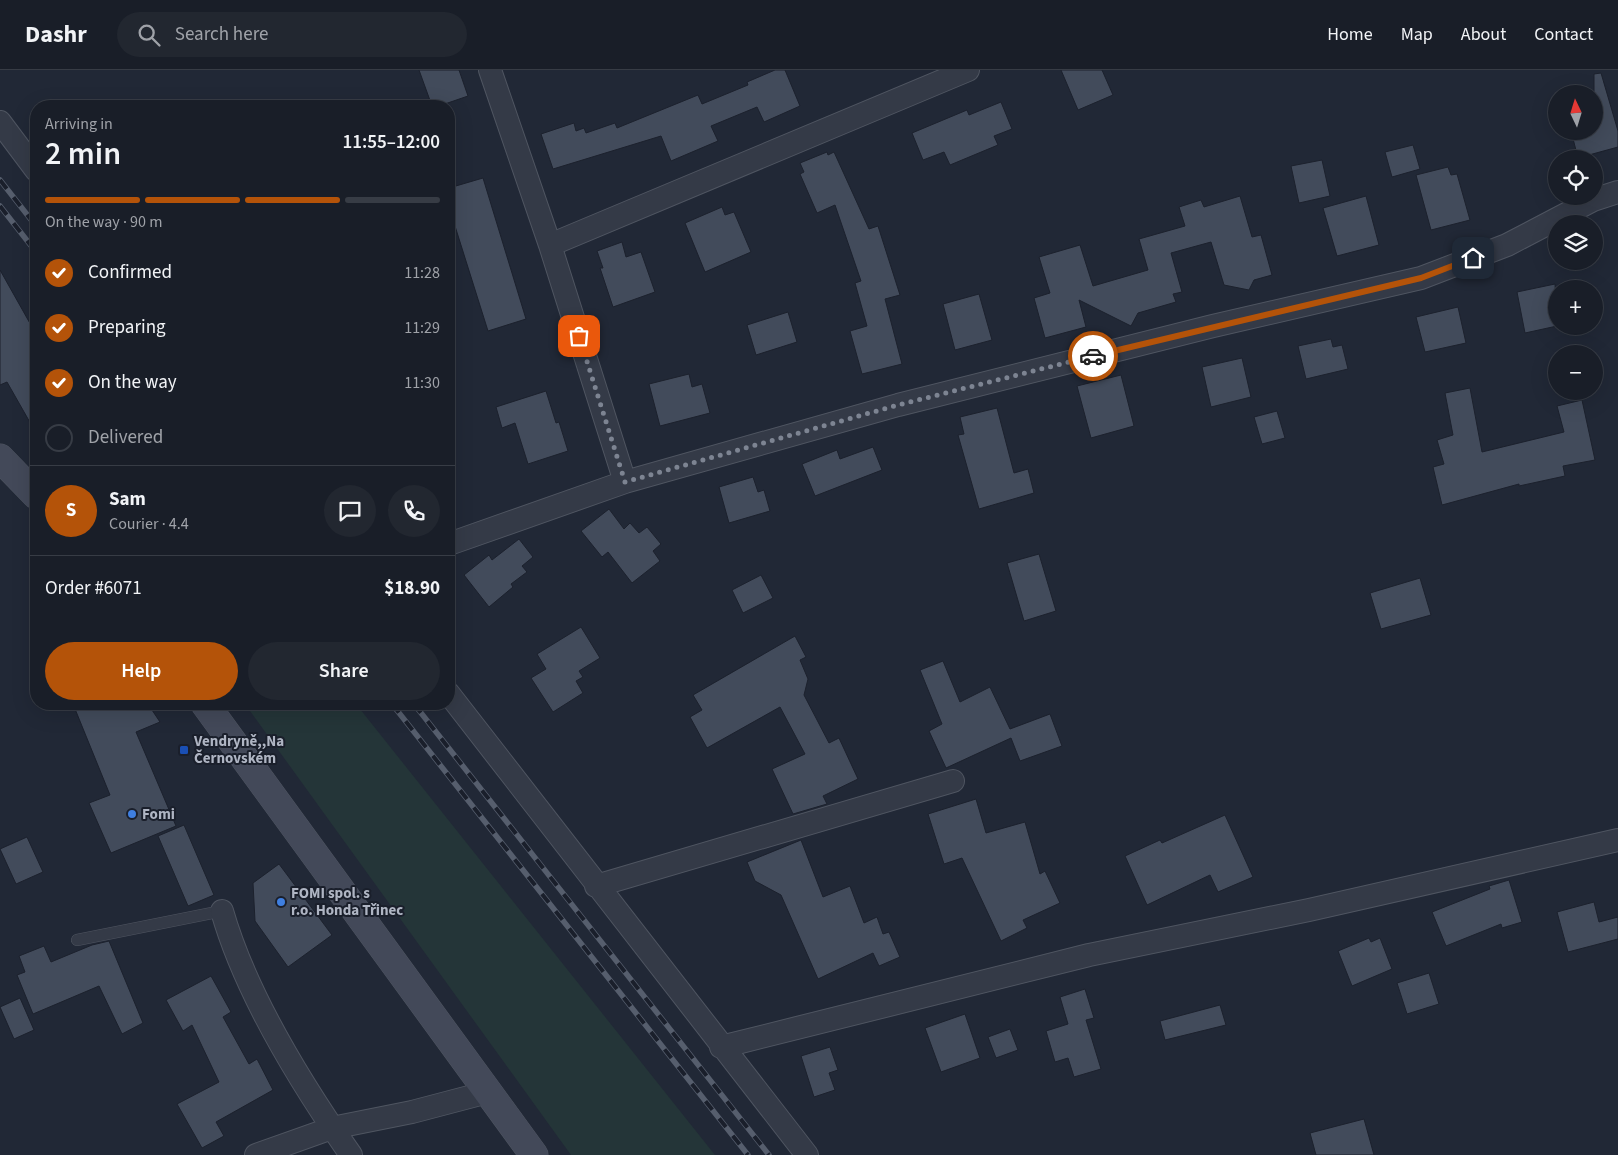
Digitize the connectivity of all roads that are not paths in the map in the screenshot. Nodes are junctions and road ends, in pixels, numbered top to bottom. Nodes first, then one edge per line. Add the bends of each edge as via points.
1 (490, 70) edge
2 (968, 70) edge
3 (0, 122) edge
4 (30, 162) edge
5 (1618, 192) edge
6 (550, 245) junction
7 (0, 458) edge
8 (625, 482) junction
9 (30, 490) edge
10 (455, 542) edge
11 (455, 702) edge
12 (209, 710) edge
13 (953, 781) dead end
14 (1618, 840) edge
15 (596, 886) junction
16 (222, 910) joint
17 (78, 940) dead end
18 (721, 1047) junction
19 (488, 1092) junction
20 (332, 1128) junction
21 (256, 1155) edge
22 (351, 1155) edge
23 (534, 1155) edge
24 (807, 1155) edge

1 - 6 street
2 - 6 street
3 - 4 street
5 - 8 street via 1593,200 1507,245 1421,278 898,405
6 - 8 street
7 - 9 main road
8 - 10 street
11 - 15 street
12 - 19 main road
13 - 15 street
14 - 18 street via 1309,910 1089,955
15 - 18 street
16 - 17 lane
16 - 20 street via 230,940 279,1039
18 - 24 street
19 - 20 street
19 - 23 main road
20 - 21 street
20 - 22 street

